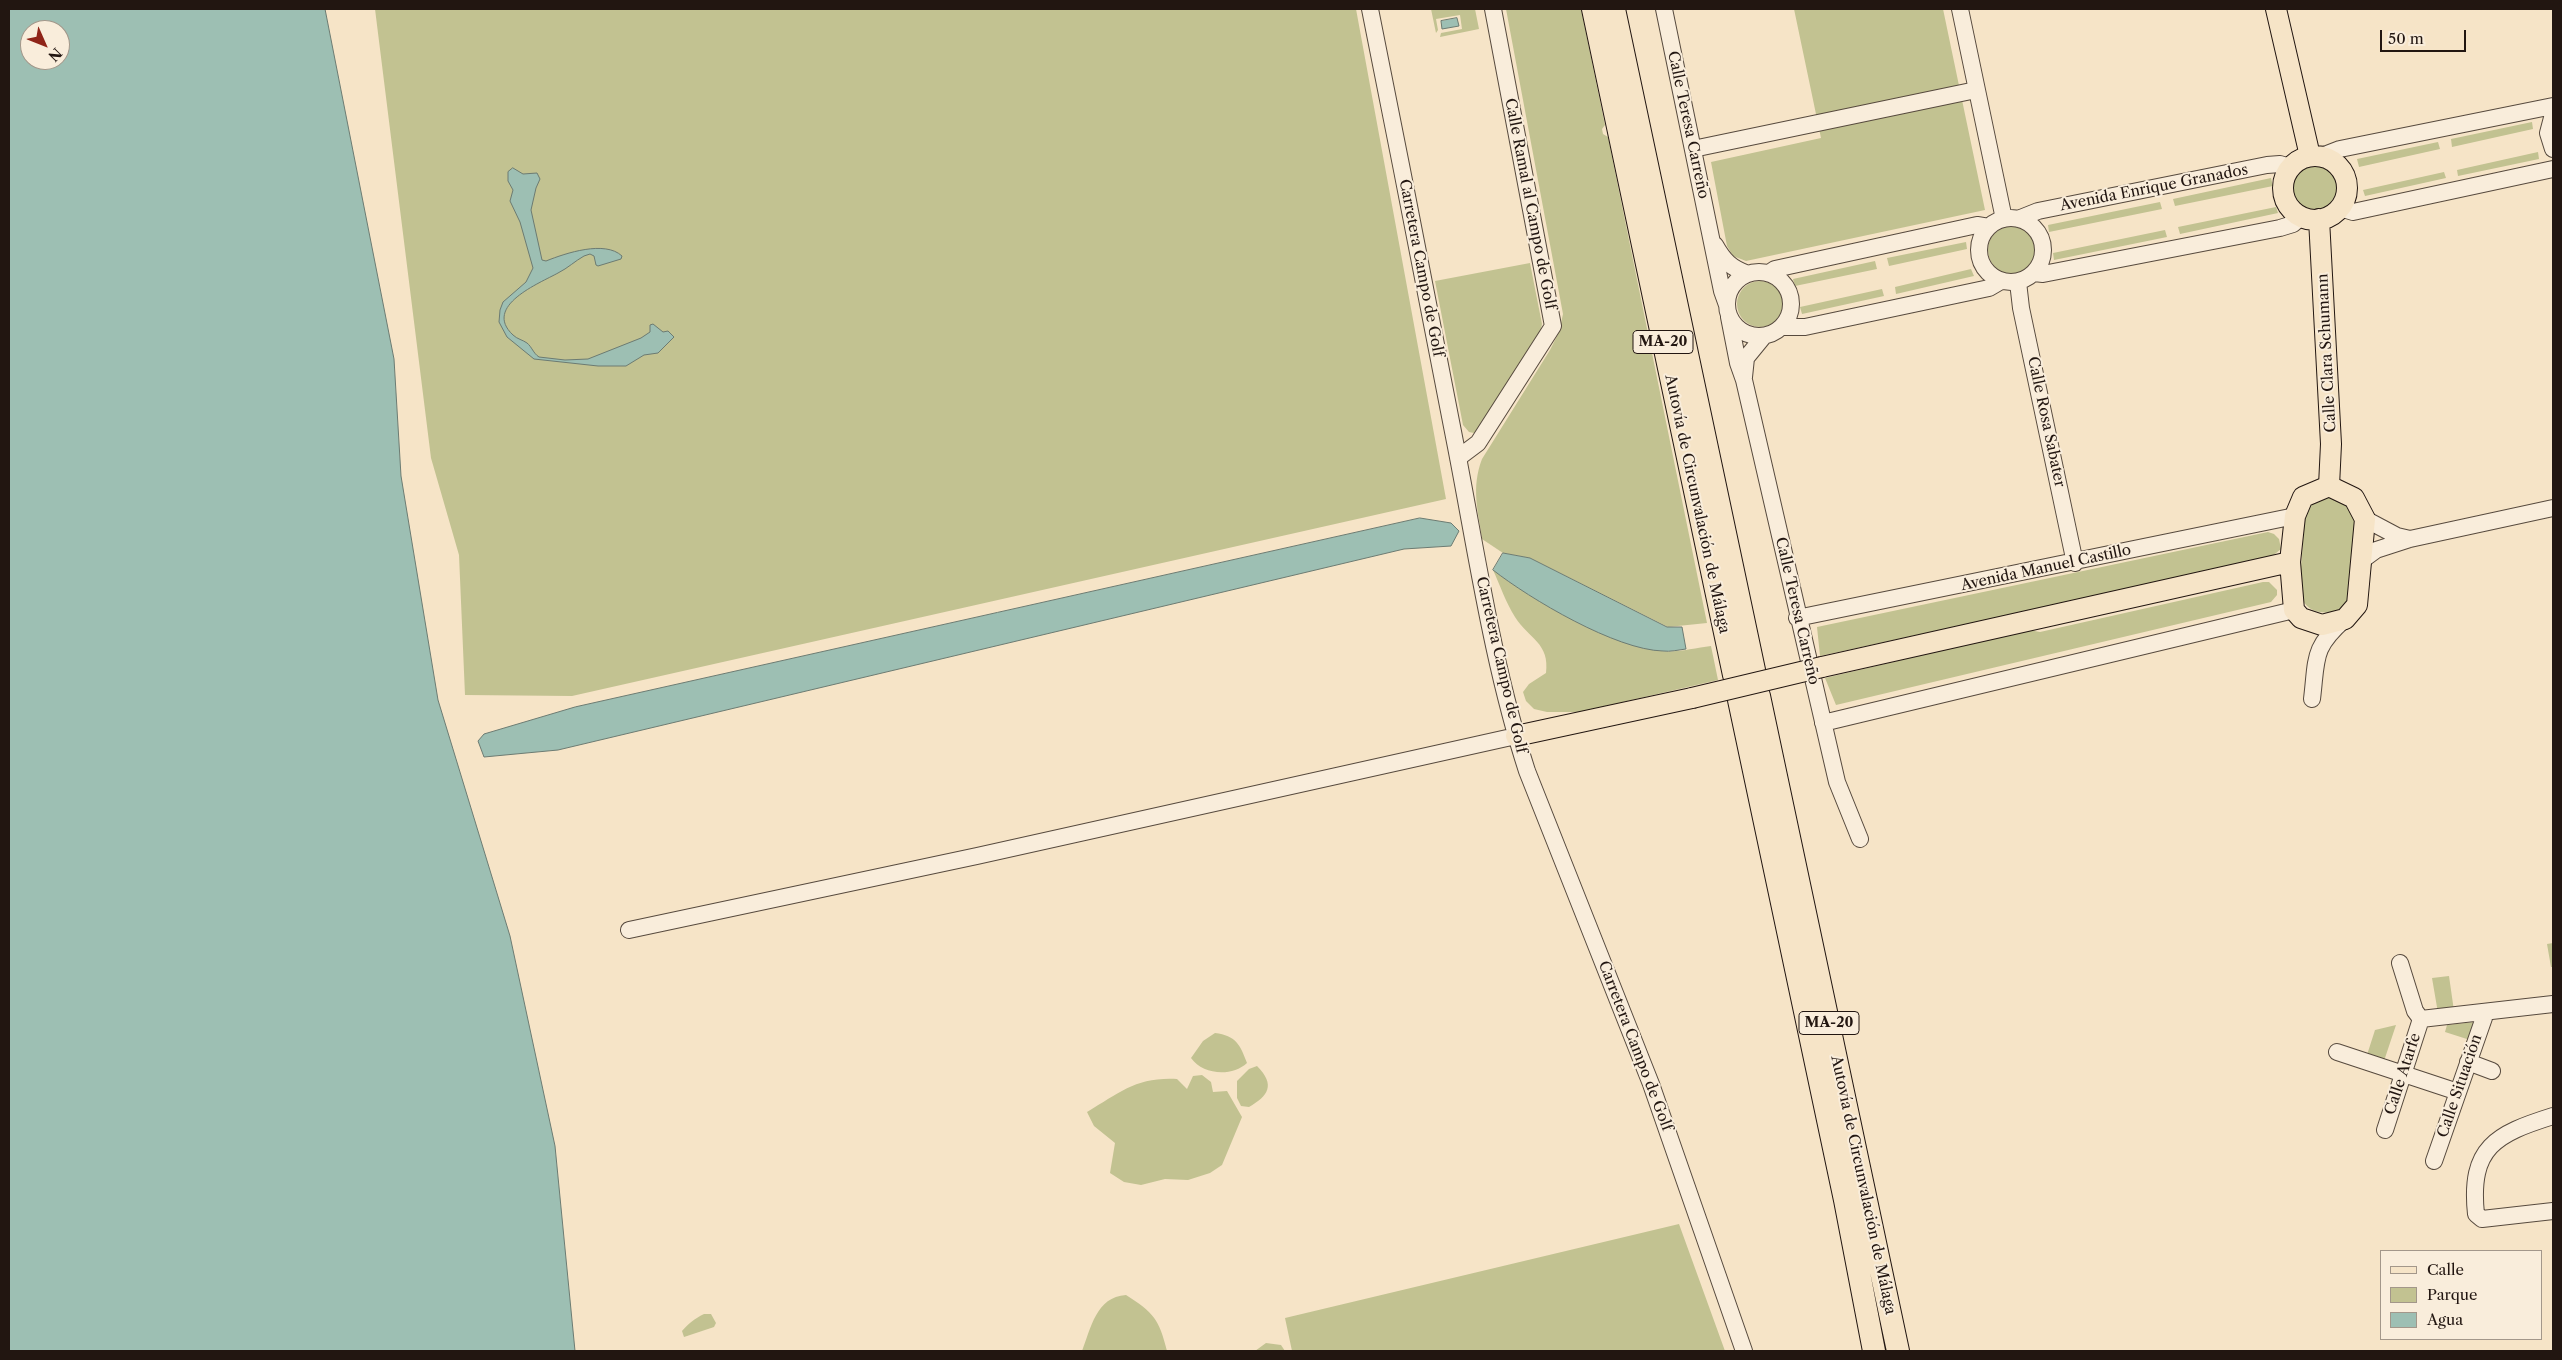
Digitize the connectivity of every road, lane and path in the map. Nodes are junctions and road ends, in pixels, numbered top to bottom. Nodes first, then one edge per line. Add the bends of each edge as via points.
1 (1370, 9) edge
2 (1493, 9) edge
3 (1592, 9) edge
4 (1614, 9) edge
5 (1664, 9) edge
6 (1960, 9) edge
7 (2276, 9) edge
8 (1976, 90) junction
9 (2553, 106) edge
10 (2553, 114) edge
11 (1694, 149) junction
12 (2553, 149) edge
13 (2316, 156) junction
14 (2290, 167) junction
15 (2553, 169) edge
16 (2340, 208) junction
17 (2310, 218) junction
18 (2004, 222) junction
19 (1713, 241) junction
20 (1769, 273) junction
21 (2034, 273) junction
22 (1748, 274) junction
23 (2001, 281) junction
24 (2018, 282) junction
25 (1728, 311) junction
26 (1782, 327) junction
27 (1764, 336) junction
28 (1744, 380) junction
29 (1458, 458) junction
30 (2329, 486) junction
31 (2553, 508) edge
32 (2294, 516) junction
33 (2365, 519) junction
34 (2410, 539) junction
35 (2361, 561) junction
36 (2290, 562) junction
37 (2075, 563) junction
38 (2297, 614) junction
39 (1797, 618) junction
40 (2345, 619) junction
41 (2317, 653) junction
42 (2312, 698) dead end
43 (1823, 723) junction
44 (1516, 736) junction
45 (1860, 839) dead end
46 (629, 930) dead end
47 (2400, 963) dead end
48 (2553, 1004) edge
49 (2486, 1012) junction
50 (2421, 1019) junction
51 (2337, 1052) dead end
52 (2468, 1062) junction
53 (2492, 1071) dead end
54 (2403, 1074) junction
55 (2458, 1092) junction
56 (2553, 1116) edge
57 (2384, 1130) dead end
58 (2434, 1161) dead end
59 (2553, 1211) edge
60 (1744, 1351) edge
61 (1874, 1351) edge
62 (1898, 1351) edge

1 - 29 street, Carretera Campo de Golf
2 - 29 street, Calle Ramal al Campo de Golf via 1553,326 1478,443
3 - 4 highway, Autovía de Circunvalación de Málaga / MA-20 via 1744,673
5 - 11 street, Calle Teresa Carreño
6 - 8 street
7 - 13 main road
8 - 11 street
8 - 18 street
9 - 13 street via 2340,148
10 - 12 street via 2548,133
11 - 19 street, Calle Teresa Carreño
13 - 14 main road
13 - 16 main road via 2332,160 2345,177 2347,188
14 - 17 main road via 2285,175 2283,194 2292,211
14 - 18 street, Avenida Enrique Granados via 2267,165 2038,211
15 - 16 street via 2353,212
16 - 17 main road via 2327,217
17 - 21 street via 2280,228 2043,274
17 - 30 main road, Calle Clara Schumann via 2332,444
18 - 20 street, Avenida Enrique Granados via 1977,225 1775,269
18 - 21 street via 2035,229 2043,246 2043,256
18 - 23 street via 1983,236 1980,246 1980,258 1992,276
19 - 22 street, Calle Teresa Carreño via 1722,259
19 - 25 street, Calle Teresa Carreño
20 - 22 street
20 - 26 street via 1782,282 1790,296 1790,313
21 - 24 street
22 - 25 street via 1732,286
23 - 24 street
23 - 26 street via 1989,288 1812,325
24 - 37 street, Calle Rosa Sabater
25 - 27 street via 1743,332
25 - 28 street, Calle Teresa Carreño
26 - 27 street
27 - 28 street, Calle Teresa Carreño via 1746,358
28 - 39 street, Calle Teresa Carreño
29 - 44 street, Carretera Campo de Golf via 1480,577
30 - 32 main road via 2303,497
30 - 33 main road via 2354,498
31 - 34 street
32 - 36 main road
32 - 37 street, Avenida Manuel Castillo
33 - 34 street via 2397,536
33 - 35 main road
34 - 35 street via 2376,550
35 - 40 main road via 2357,604
36 - 38 main road
36 - 44 main road, bridge
37 - 39 street, Avenida Manuel Castillo
38 - 40 main road via 2322,625
38 - 41 street via 2312,636
38 - 43 street
39 - 43 street, Calle Teresa Carreño
40 - 41 street via 2324,638
41 - 42 street
43 - 45 street, Calle Teresa Carreño via 1837,782
44 - 46 street
44 - 60 street, Carretera Campo de Golf via 1651,1084
47 - 50 street via 2414,1011
48 - 49 street
49 - 50 street
49 - 52 street, Calle Situación
50 - 54 street, Calle Atarfe
51 - 54 street
52 - 53 street
52 - 55 street, Calle Situación
54 - 55 street
54 - 57 street, Calle Atarfe
55 - 58 street, Calle Situación
56 - 59 street via 2505,1134 2490,1145 2474,1190 2476,1214 2482,1219
61 - 62 highway, Autovía de Circunvalación de Málaga / MA-20 via 1749,698

